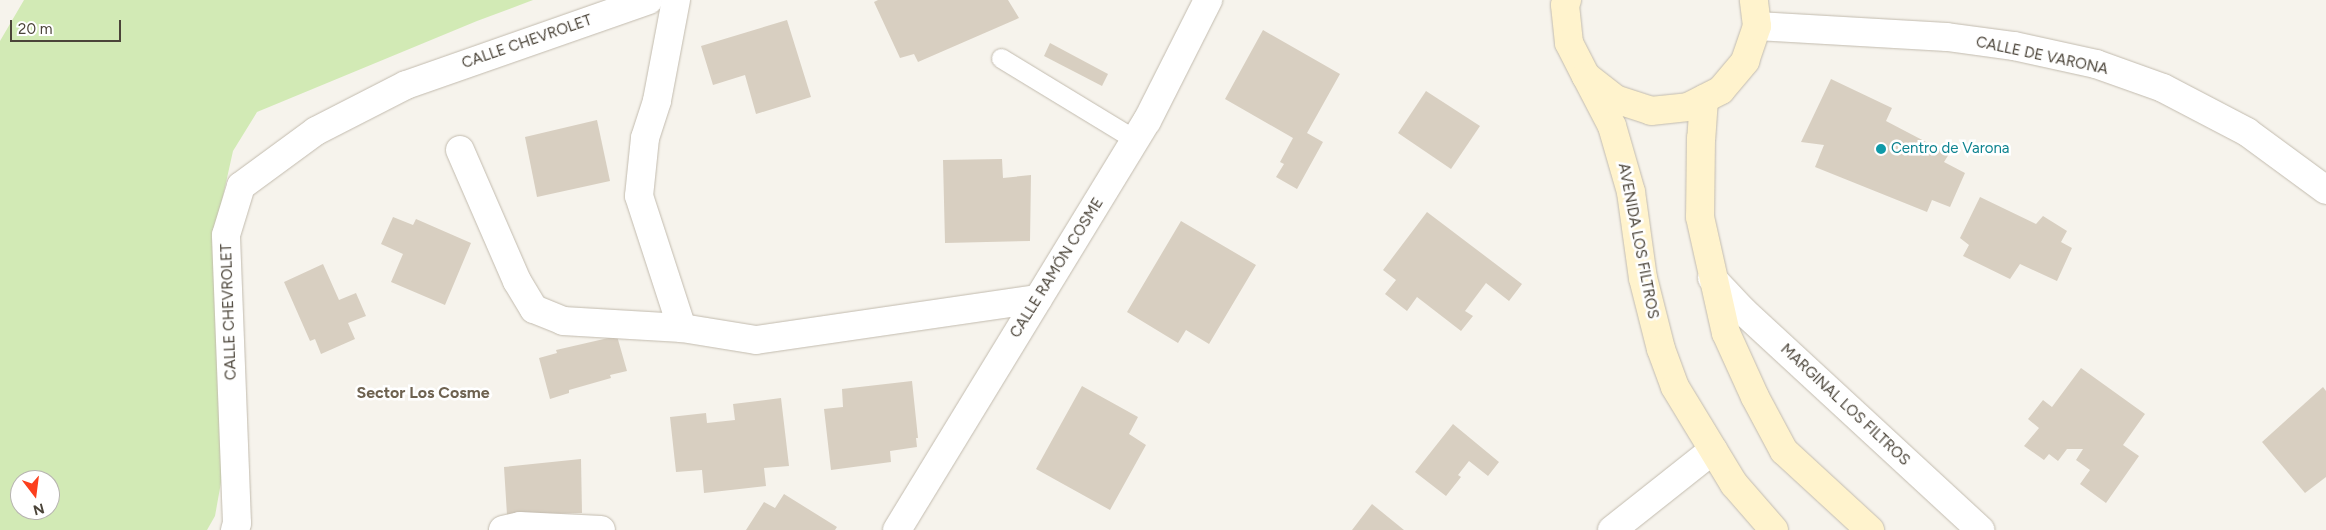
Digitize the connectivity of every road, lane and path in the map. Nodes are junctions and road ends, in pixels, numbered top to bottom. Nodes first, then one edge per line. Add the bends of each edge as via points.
1 (649, 0) edge
2 (676, 0) edge
3 (1208, 0) edge
4 (1565, 2) edge
5 (1756, 13) edge
6 (1001, 58) dead end
7 (1586, 76) junction
8 (1704, 99) junction
9 (1136, 140) junction
10 (460, 150) dead end
11 (2326, 190) edge
12 (1712, 278) junction
13 (1038, 299) junction
14 (682, 328) junction
15 (1712, 450) junction
16 (235, 530) edge
17 (503, 530) edge
18 (601, 530) edge
19 (897, 530) edge
20 (1612, 530) edge
21 (1774, 530) edge
22 (1870, 530) edge
23 (1980, 530) edge

1 - 16 street, CALLE CHEVROLET via 406,85 316,131 241,186 226,235 238,523
2 - 14 street via 657,100 646,138 639,196
3 - 9 street, CALLE RAMÓN COSME
4 - 7 main road, AVENIDA LOS FILTROS via 1569,43
5 - 8 main road via 1745,61 1721,90
5 - 11 street, CALLE DE VARONA via 2014,46 2096,64 2163,88 2247,132
6 - 9 lane
7 - 8 main road via 1615,99 1650,111 1688,107
7 - 15 main road, AVENIDA LOS FILTROS via 1612,126 1631,192 1643,278 1661,350 1676,387
8 - 12 main road via 1700,138 1700,217
9 - 13 street, CALLE RAMÓN COSME
10 - 14 street via 517,281 534,309 563,321
12 - 22 main road via 1726,333 1784,451
12 - 23 street, MARGINAL LOS FILTROS via 1743,311
13 - 14 street via 756,340
13 - 19 street, CALLE RAMÓN COSME
15 - 20 street
15 - 21 main road, AVENIDA LOS FILTROS via 1734,484
17 - 18 street via 520,526

